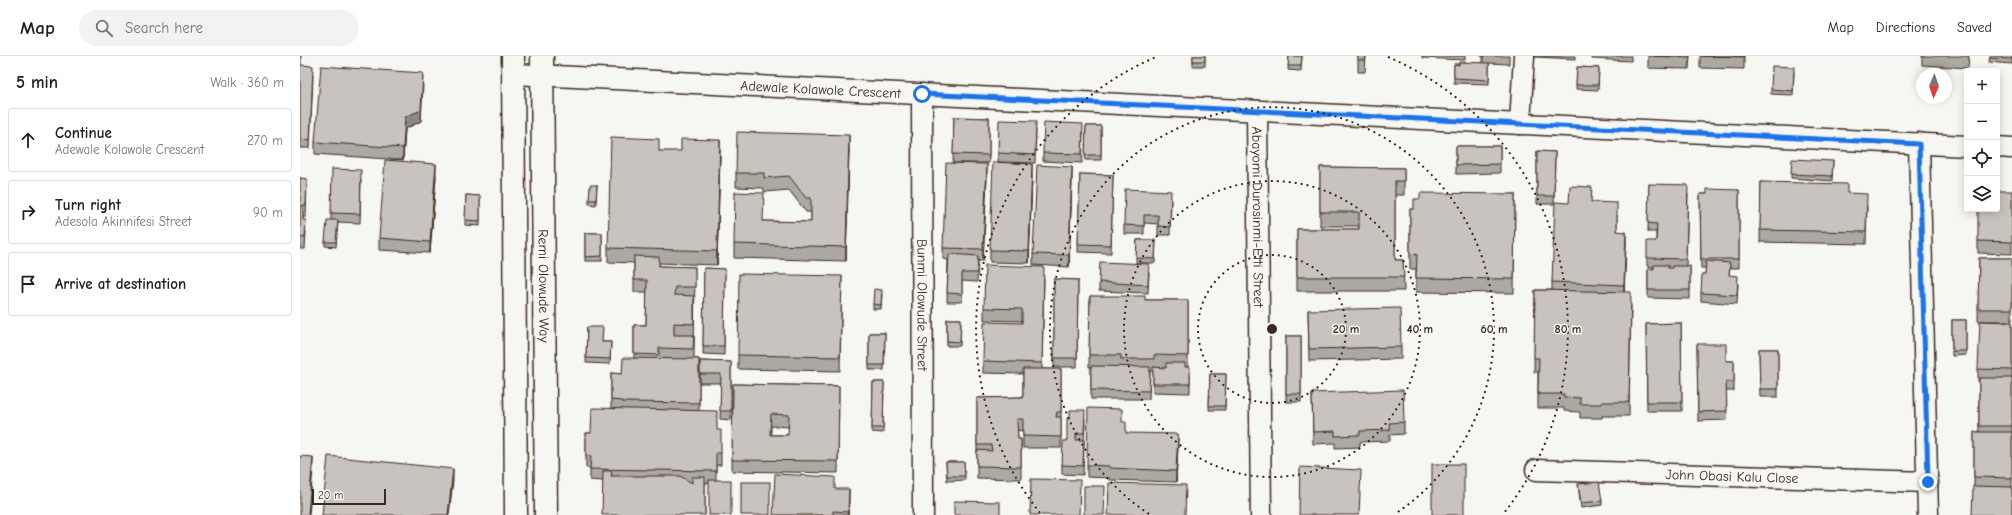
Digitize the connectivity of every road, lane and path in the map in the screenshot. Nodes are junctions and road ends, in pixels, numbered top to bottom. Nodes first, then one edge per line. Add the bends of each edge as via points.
1 (1524, 56) edge
2 (513, 65) edge
3 (542, 66) edge
4 (922, 94) junction
5 (1257, 111) junction
6 (1520, 124) junction
7 (1919, 144) junction
8 (1964, 146) edge
9 (2000, 147) edge
10 (2012, 148) edge
11 (1536, 470) dead end
12 (1928, 482) junction
13 (516, 515) edge
14 (546, 515) edge
15 (923, 515) edge
16 (1261, 515) edge
17 (1928, 515) edge

1 - 6 street
2 - 3 street, Adewale Kolawole Crescent
2 - 13 main road, Remi Olowude Way
3 - 4 street, Adewale Kolawole Crescent
3 - 14 main road, Remi Olowude Way
4 - 5 street, Adewale Kolawole Crescent
4 - 15 street, Bunmi Olowude Street
5 - 6 street, Adewale Kolawole Crescent
5 - 16 street, Abayomi Durosinmi-Etti Street
6 - 7 street, Adewale Kolawole Crescent
7 - 8 street, Adewale Kolawole Crescent
7 - 12 street
9 - 10 street
11 - 12 street, John Obasi Kalu Close
12 - 17 street

